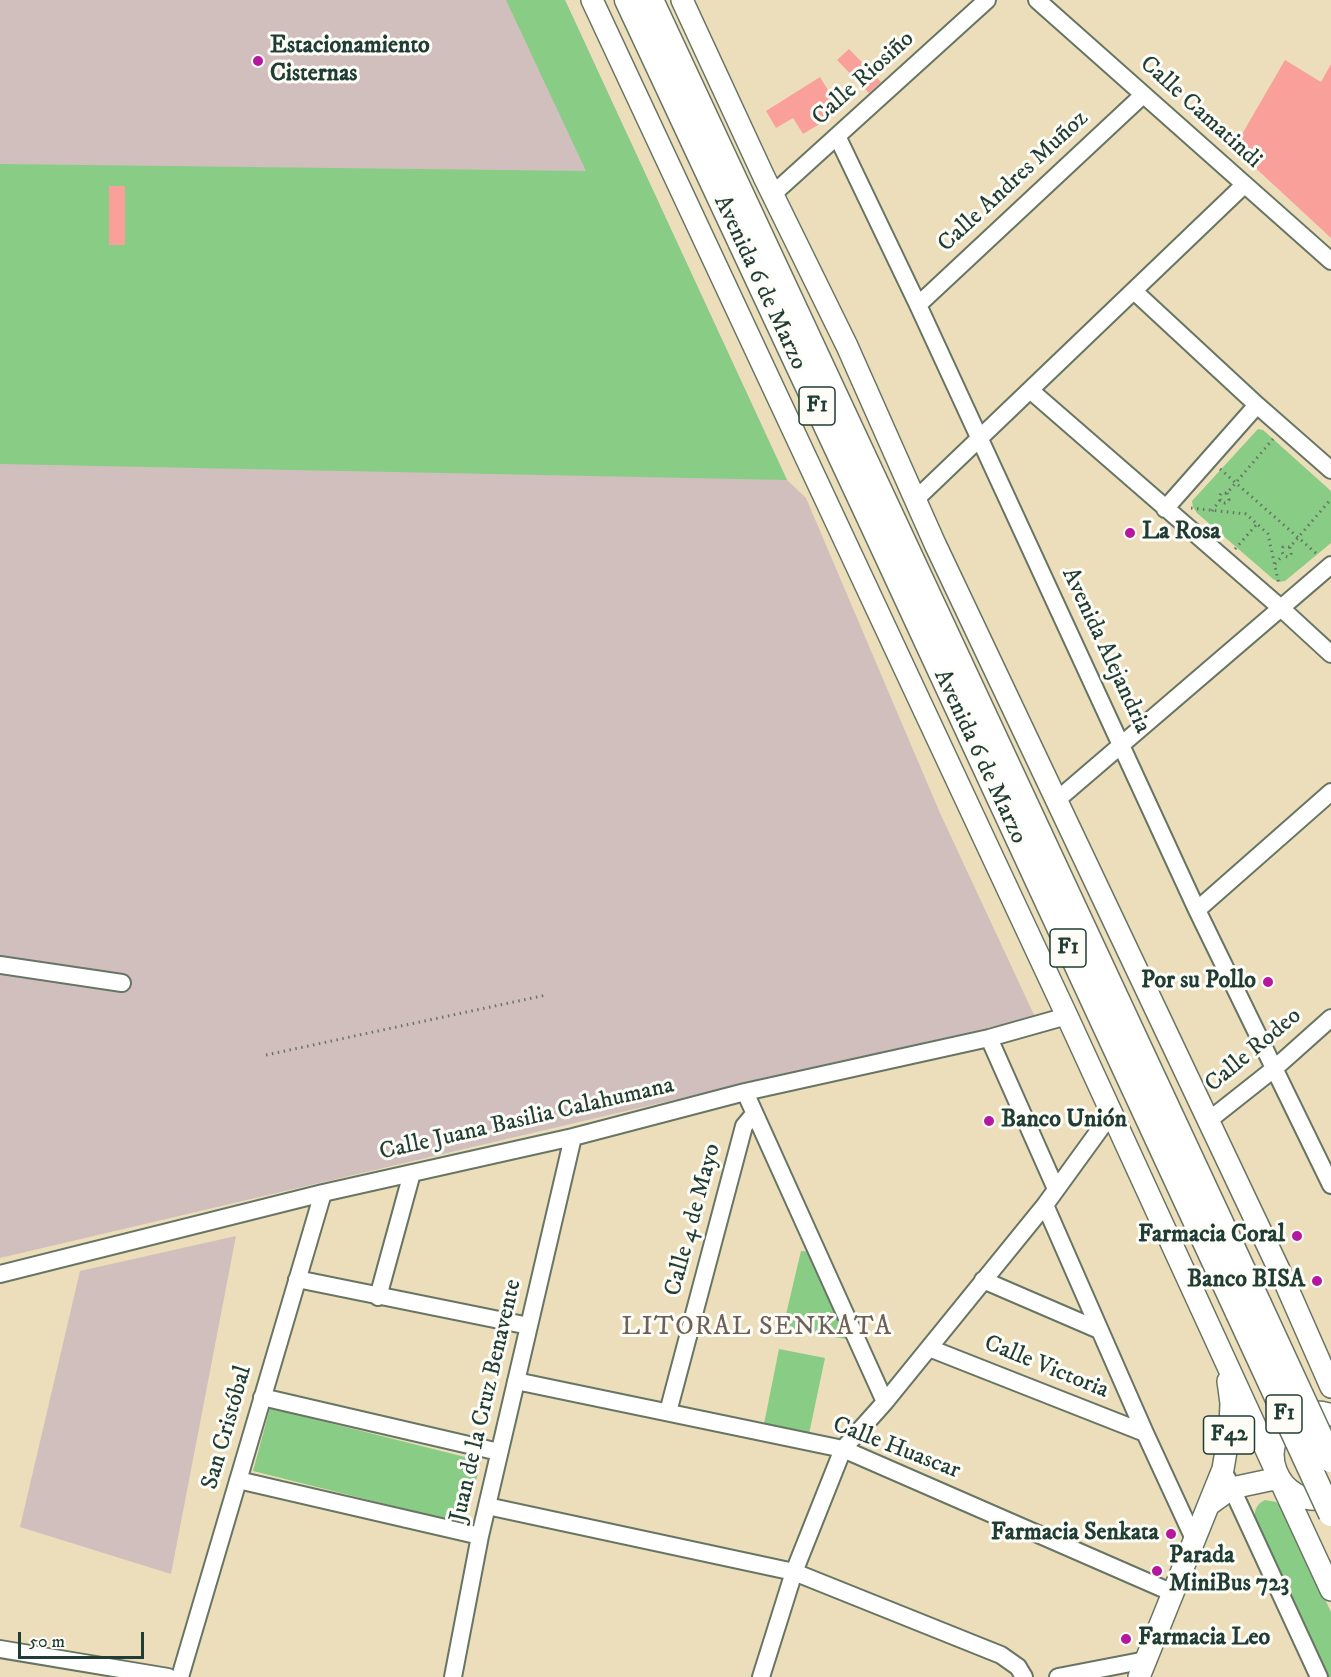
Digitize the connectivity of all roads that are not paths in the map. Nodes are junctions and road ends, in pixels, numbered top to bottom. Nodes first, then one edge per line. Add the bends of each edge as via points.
1 (591, 0) edge
2 (627, 0) edge
3 (651, 0) edge
4 (682, 0) edge
5 (987, 0) edge
6 (1037, 0) edge
7 (1143, 95) junction
8 (837, 136) junction
9 (1244, 185) junction
10 (773, 194) junction
11 (1331, 261) edge
12 (1134, 291) junction
13 (918, 304) junction
14 (1030, 390) junction
15 (1257, 405) junction
16 (980, 438) junction
17 (1331, 470) edge
18 (915, 500) junction
19 (1165, 509) junction
20 (1325, 561) edge
21 (1282, 609) junction
22 (1331, 654) edge
23 (1122, 745) junction
24 (1331, 792) edge
25 (1057, 800) junction
26 (1197, 909) junction
27 (0, 965) edge
28 (122, 983) dead end
29 (1067, 1016) junction
30 (1331, 1018) edge
31 (989, 1038) junction
32 (1275, 1068) junction
33 (745, 1092) junction
34 (754, 1114) junction
35 (1111, 1114) junction
36 (1208, 1121) junction
37 (573, 1137) junction
38 (412, 1173) junction
39 (1331, 1185) edge
40 (1056, 1189) junction
41 (322, 1193) junction
42 (1045, 1204) junction
43 (0, 1274) edge
44 (297, 1280) junction
45 (983, 1280) junction
46 (378, 1297) junction
47 (1248, 1309) junction
48 (529, 1326) junction
49 (1099, 1330) junction
50 (929, 1348) junction
51 (1225, 1363) junction
52 (516, 1381) junction
53 (1331, 1387) edge
54 (262, 1397) junction
55 (885, 1402) junction
56 (668, 1412) junction
57 (1331, 1415) edge
58 (1145, 1433) junction
59 (843, 1449) junction
60 (499, 1452) junction
61 (1331, 1460) edge
62 (1277, 1473) junction
63 (1228, 1478) junction
64 (238, 1480) junction
65 (1331, 1497) edge
66 (487, 1506) junction
67 (1331, 1514) edge
68 (480, 1536) junction
69 (1194, 1539) junction
70 (794, 1572) junction
71 (1331, 1590) edge
72 (1173, 1593) junction
73 (0, 1649) edge
74 (1142, 1668) edge
75 (168, 1677) edge
76 (180, 1677) edge
77 (453, 1677) edge
78 (761, 1677) edge
79 (1024, 1677) edge
80 (1058, 1677) edge
81 (1319, 1677) edge

1 - 29 main road, Avenida 6 de Marzo
2 - 47 highway, Avenida 6 de Marzo / F1 via 867,513
3 - 47 highway, Avenida 6 de Marzo / F1
4 - 10 main road, Avenida 6 de Marzo
5 - 8 street, Calle Riosiño
6 - 7 street, Calle Camatindi
7 - 9 street, Calle Camatindi
7 - 13 street, Calle Andres Muñoz
8 - 10 street, Calle Riosiño
8 - 13 street, Avenida Alejandria
9 - 11 street, Calle Camatindi
9 - 12 street
10 - 18 main road, Avenida 6 de Marzo via 847,346
12 - 14 street
12 - 15 street
13 - 16 street, Avenida Alejandria
14 - 16 street
14 - 19 street
15 - 17 street
15 - 19 street
16 - 18 street
16 - 23 street, Avenida Alejandria
18 - 25 main road, Avenida 6 de Marzo
19 - 21 street
20 - 21 street
21 - 22 street
21 - 23 street
23 - 25 street
23 - 26 street, Avenida Alejandria
24 - 26 street
25 - 36 main road, Avenida 6 de Marzo
26 - 32 street, Avenida Alejandria
27 - 28 street
29 - 31 street, Calle Juana Basilia Calahumana
29 - 35 main road, Avenida 6 de Marzo
30 - 32 street, Calle Rodeo
31 - 33 street, Calle Juana Basilia Calahumana
31 - 40 street
32 - 36 street, Calle Rodeo
32 - 39 street, Avenida Alejandria
33 - 34 street
33 - 37 street, Calle Juana Basilia Calahumana
34 - 55 street
34 - 56 street, Calle 4 de Mayo via 744,1126
35 - 40 street
35 - 51 main road, Avenida 6 de Marzo
36 - 53 main road, Avenida 6 de Marzo
37 - 38 street, Calle Juana Basilia Calahumana
37 - 48 street, Juan de la Cruz Benavente
38 - 41 street, Calle Juana Basilia Calahumana
38 - 46 street
40 - 42 street
41 - 43 street, Calle Juana Basilia Calahumana
41 - 44 street, San Cristóbal
42 - 45 street
42 - 49 street
44 - 46 street
44 - 54 street, San Cristóbal
45 - 49 street
45 - 50 street
46 - 48 street
47 - 61 highway, Avenida 6 de Marzo / F1, bridge
47 - 67 highway, Avenida 6 de Marzo / F1, bridge
48 - 52 street, Juan de la Cruz Benavente
49 - 58 street
50 - 55 street
50 - 58 street, Calle Victoria
51 - 62 main road, Avenida 6 de Marzo
51 - 63 main road, F42 via 1231,1403
52 - 56 street, Calle Huascar
52 - 60 street, Juan de la Cruz Benavente
54 - 60 street
54 - 64 street, San Cristóbal
55 - 59 street
56 - 59 street, Calle Huascar
57 - 62 main road via 1307,1413 1288,1423 1276,1439 1273,1459
58 - 69 street
59 - 70 street
59 - 72 street, Calle Huascar
60 - 66 street, Juan de la Cruz Benavente
62 - 63 main road
62 - 65 main road via 1301,1497
62 - 71 main road, Avenida 6 de Marzo
63 - 69 main road, F42 via 1210,1504
63 - 81 street
64 - 68 street
64 - 76 street, San Cristóbal
66 - 68 street, Juan de la Cruz Benavente
66 - 70 street
68 - 77 street, Juan de la Cruz Benavente
69 - 72 main road, F42
70 - 78 street
70 - 79 street via 1001,1655 1018,1667
72 - 74 main road, F42
73 - 75 street
74 - 80 street, F42

